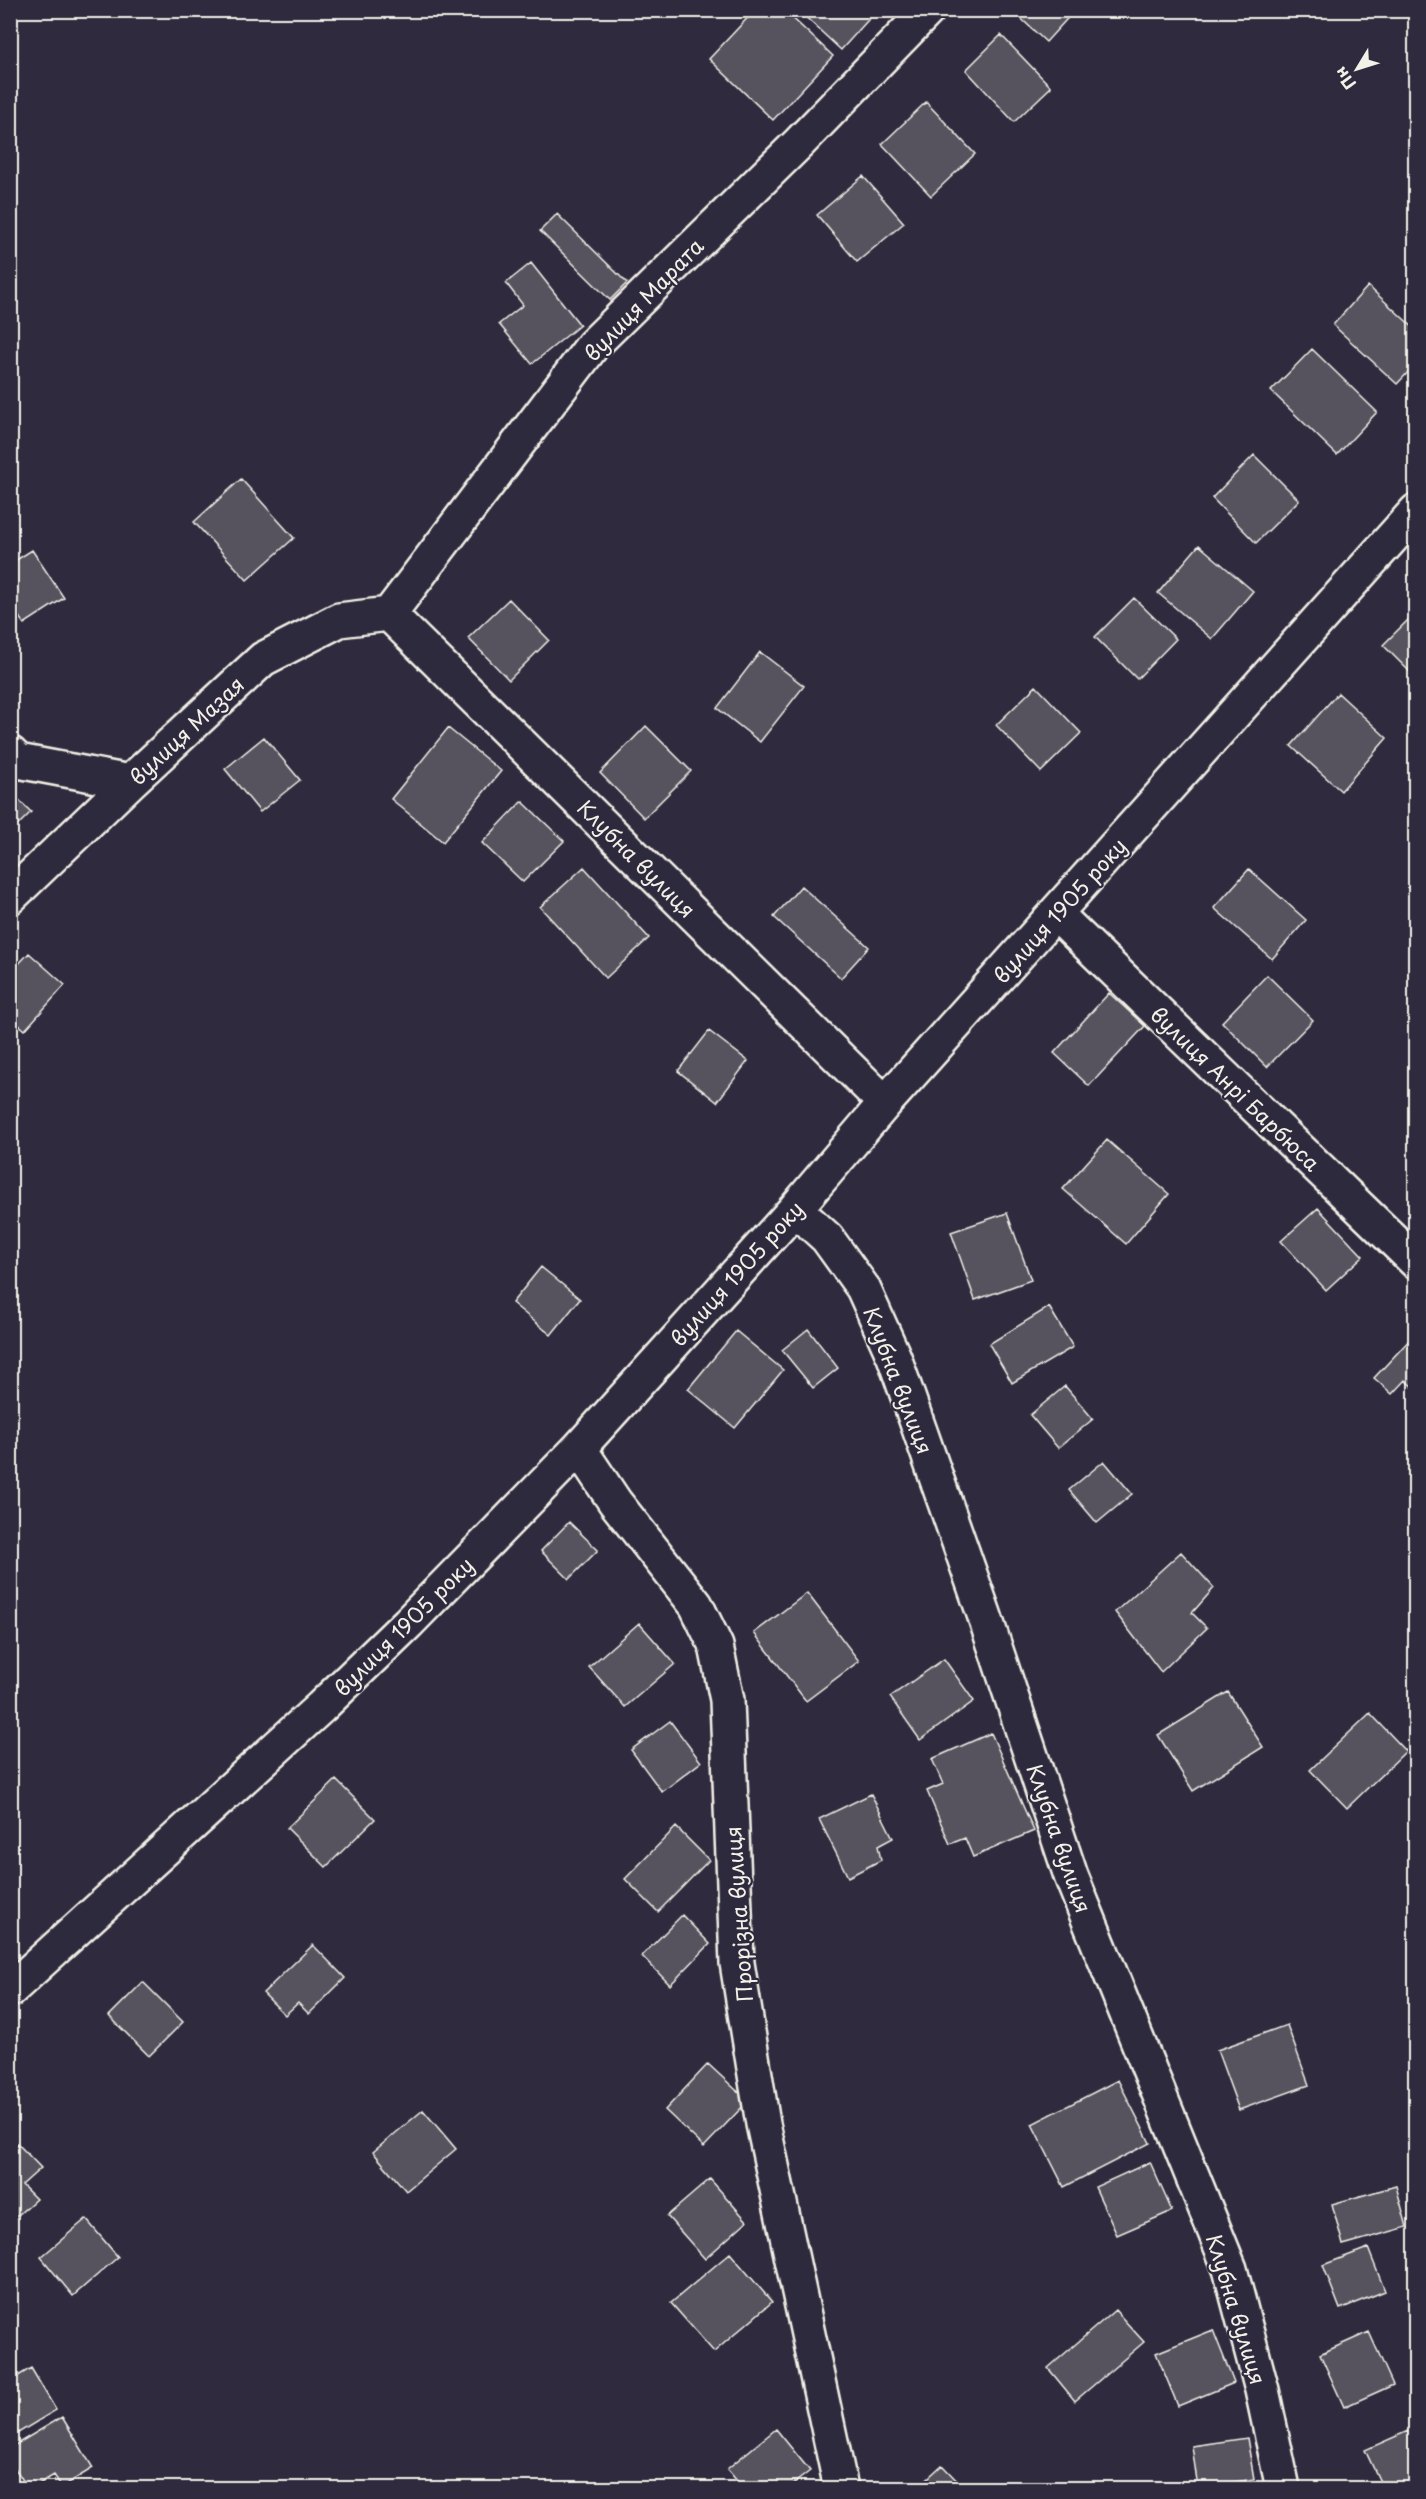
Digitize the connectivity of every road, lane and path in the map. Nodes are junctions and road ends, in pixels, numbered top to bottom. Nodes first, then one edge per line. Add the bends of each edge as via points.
1 (928, 10) edge
2 (1416, 511) edge
3 (389, 614) junction
4 (10, 753) edge
5 (130, 782) junction
6 (10, 897) edge
7 (1056, 914) junction
8 (885, 1103) junction
9 (795, 1209) junction
10 (1416, 1262) edge
11 (579, 1448) junction
12 (10, 1990) edge
13 (841, 2488) edge
14 (1283, 2488) edge

1 - 3 street, вулиця Марата via 593,345
2 - 7 street, вулиця 1905 року
3 - 5 street, вулиця Мазая via 339,620 262,659
3 - 8 street, Клубна вулиця
4 - 5 street via 18,761
5 - 6 street, вулиця Мазая
7 - 8 street, вулиця 1905 року
7 - 10 street, вулиця Анрі Барбюса
8 - 9 street, вулиця 1905 року
9 - 11 street, вулиця 1905 року
9 - 14 street, Клубна вулиця via 827,1238 863,1288 894,1357 1071,1876 1230,2269
11 - 12 street, вулиця 1905 року via 321,1707
11 - 13 street, Прорізна вулиця via 615,1502 696,1605 716,1646 727,1700 737,1962 763,2124

